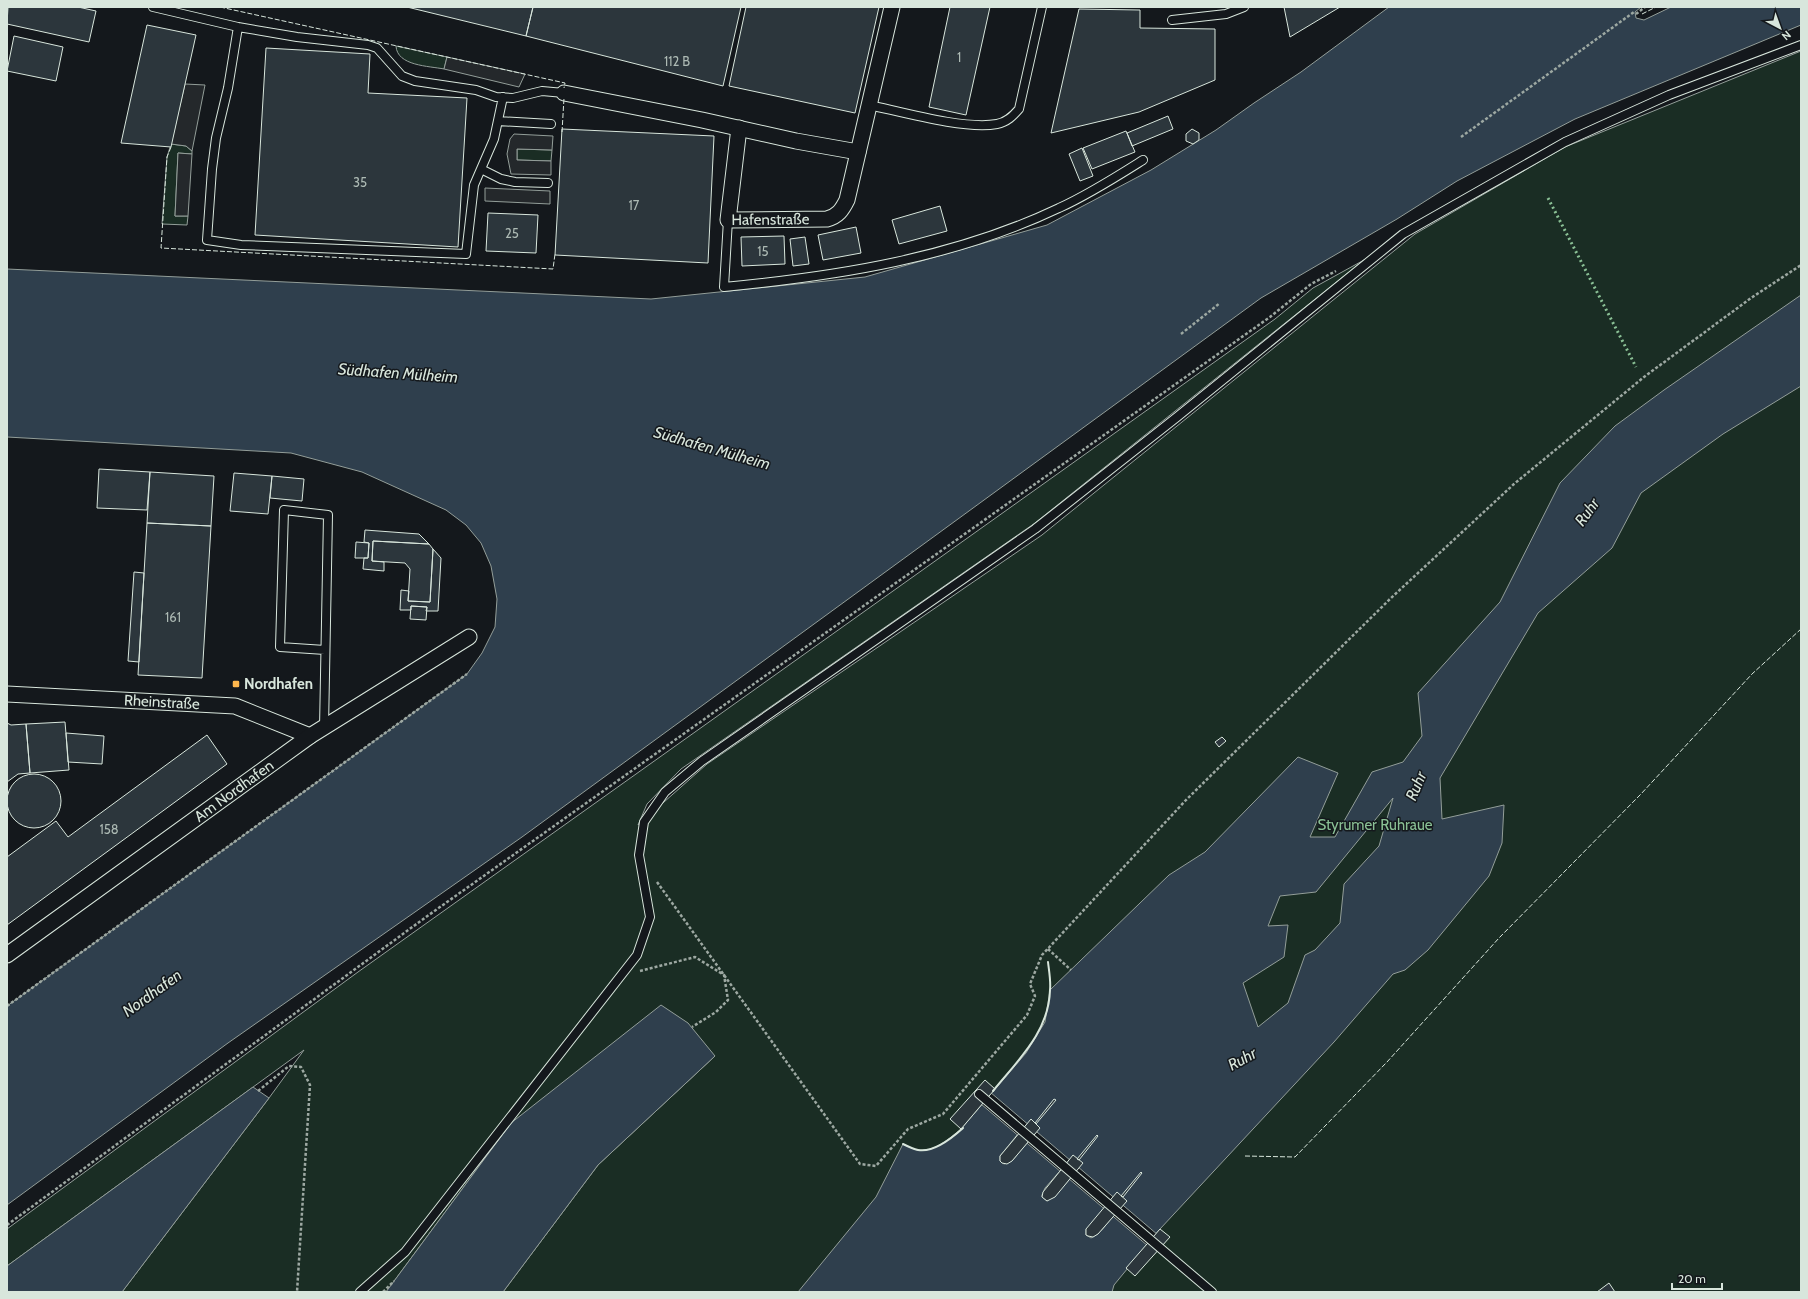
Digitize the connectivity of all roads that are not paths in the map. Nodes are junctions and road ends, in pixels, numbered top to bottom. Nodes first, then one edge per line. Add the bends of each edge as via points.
1 (153, 7) edge
2 (892, 7) edge
3 (1042, 7) edge
4 (1244, 7) edge
5 (1172, 20) dead end
6 (238, 27) junction
7 (1801, 45) edge
8 (564, 93) joint
9 (503, 97) junction
10 (869, 105) junction
11 (498, 121) junction
12 (551, 124) dead end
13 (739, 128) junction
14 (858, 152) junction
15 (1143, 160) dead end
16 (481, 170) junction
17 (548, 183) dead end
18 (728, 220) junction
19 (469, 637) dead end
20 (325, 650) junction
21 (7, 694) edge
22 (324, 728) junction
23 (310, 736) junction
24 (7, 956) edge
25 (979, 1094) dead end
26 (360, 1292) edge
27 (1212, 1292) edge

1 - 6 lane
2 - 10 street, Hafenstraße
3 - 10 lane via 1019,109 1011,119 998,124 982,125 953,122
4 - 5 lane via 1226,14
6 - 9 lane via 368,45 377,48 402,76 415,81 476,90
6 - 16 lane via 228,88 216,138 207,240 241,245 466,254 474,185
7 - 26 lane via 1669,95 1564,142 1403,234 1178,418 1035,529 695,766 665,792 644,822 639,856 650,917 637,955 405,1252
8 - 9 lane via 542,91 513,98
8 - 13 street
9 - 11 lane
10 - 14 street, Hafenstraße
11 - 12 lane
11 - 16 lane
13 - 14 street
13 - 18 street, Hafenstraße
14 - 18 street, Hafenstraße via 847,200 835,217
15 - 18 lane via 1106,184 1059,209 997,233 938,252 799,280 724,287
16 - 17 lane via 515,182
19 - 22 street, Am Nordhafen
20 - 20 lane via 328,515 284,510 280,647
20 - 22 lane
21 - 23 street, Rheinstraße via 235,706
22 - 23 street, Am Nordhafen
23 - 24 street, Am Nordhafen
25 - 27 lane

